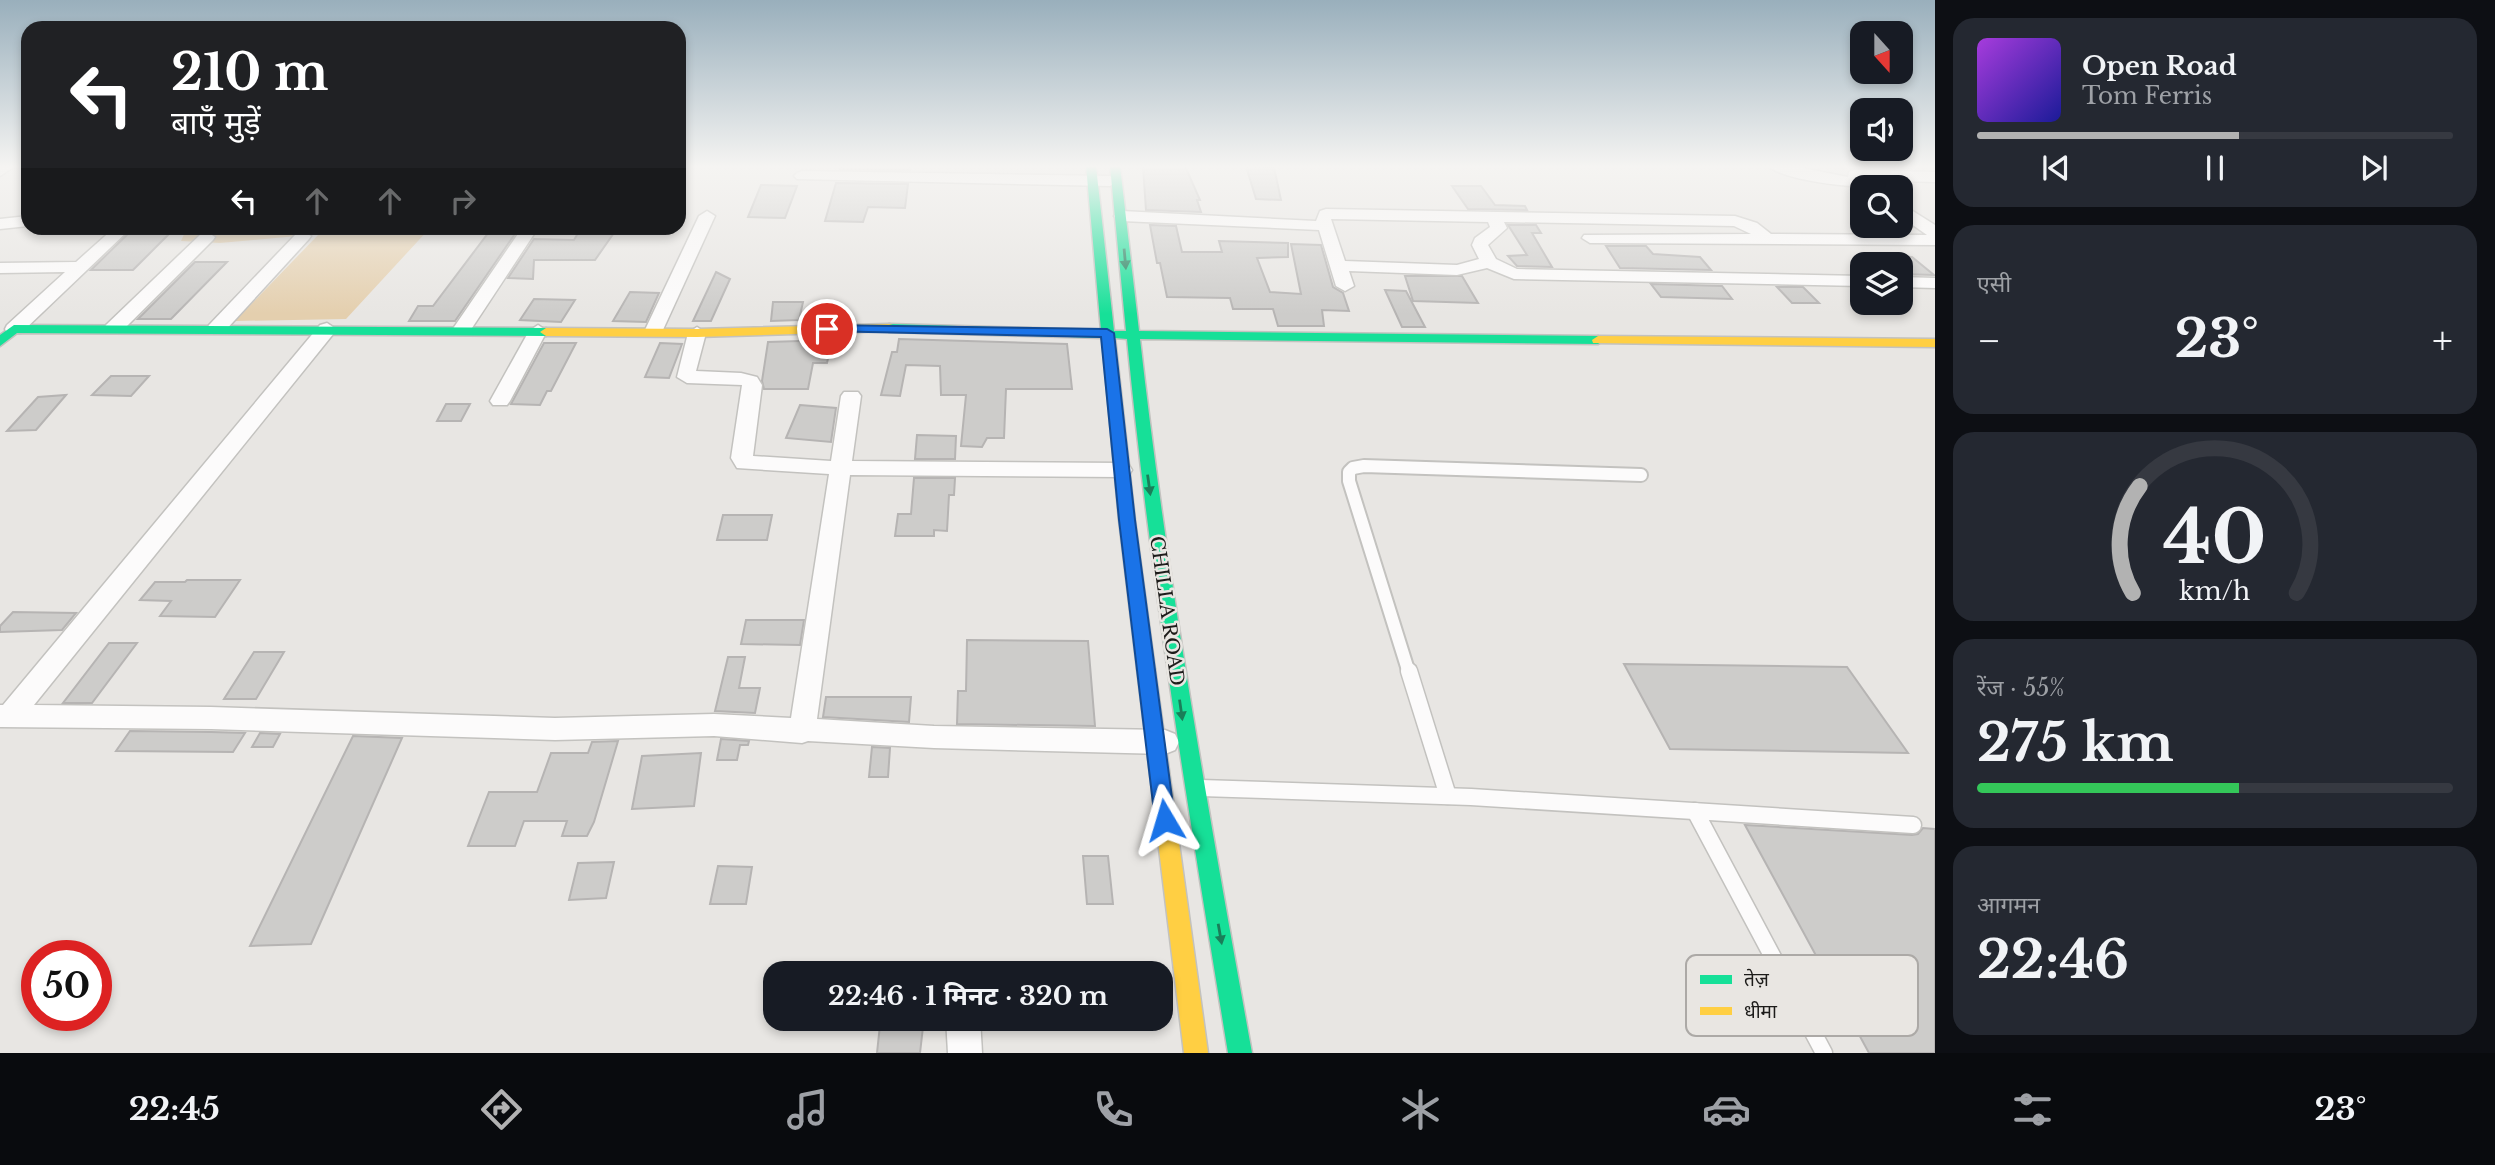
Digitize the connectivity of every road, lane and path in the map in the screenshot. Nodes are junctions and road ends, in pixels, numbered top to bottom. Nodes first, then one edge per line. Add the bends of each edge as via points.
1 (1096, 215) edge
2 (1325, 215) edge
3 (1400, 215) edge
4 (707, 216) dead end
5 (1122, 216) joint
6 (1913, 217) edge
7 (1494, 218) junction
8 (1575, 220) junction
9 (21, 222) edge
10 (0, 224) edge
11 (1326, 226) junction
12 (1935, 233) edge
13 (115, 235) edge
14 (525, 235) edge
15 (303, 236) dead end
16 (208, 237) dead end
17 (1590, 238) junction
18 (1768, 240) junction
19 (1935, 240) edge
20 (1915, 241) junction
21 (1602, 253) dead end
22 (1935, 257) edge
23 (1489, 262) junction
24 (80, 267) junction
25 (1339, 267) junction
26 (0, 268) edge
27 (1850, 281) edge
28 (1913, 282) edge
29 (1935, 283) edge
30 (1345, 286) dead end
31 (14, 329) junction
32 (113, 329) junction
33 (216, 329) junction
34 (327, 329) junction
35 (461, 330) junction
36 (538, 331) junction
37 (653, 332) junction
38 (697, 332) junction
39 (1107, 333) junction
40 (1131, 335) junction
41 (0, 341) edge
42 (1935, 342) edge
43 (851, 396) dead end
44 (500, 401) dead end
45 (839, 468) junction
46 (1121, 470) junction
47 (1641, 475) dead end
48 (5, 716) edge
49 (802, 732) junction
50 (1155, 742) junction
51 (1186, 743) junction
52 (1194, 787) junction
53 (1448, 796) junction
54 (1695, 811) junction
55 (1913, 825) dead end
56 (1772, 955) edge
57 (964, 1031) edge
58 (1815, 1036) edge
59 (965, 1053) edge
60 (1196, 1053) edge
61 (1240, 1053) edge
62 (1824, 1053) edge

1 - 39 main road, CHILLA ROAD
2 - 11 street
3 - 7 street
4 - 37 street
5 - 11 street
5 -> 40 main road, CHILLA ROAD
6 - 12 street
7 - 8 street
7 - 23 street via 1499,228 1480,245
8 - 17 street
8 - 18 street via 1735,220
9 - 10 street
11 - 25 street
13 - 24 street
14 - 35 street
15 - 33 street
16 - 32 street
17 - 18 street
17 - 21 street
18 - 20 street
19 - 20 street
20 - 22 street
23 - 25 street via 1457,271
23 - 27 street via 1503,271 1527,276
24 - 26 street
24 - 31 street
25 - 30 street
28 - 29 street
31 - 32 main road
31 - 41 main road
32 - 33 main road
33 - 34 main road
34 - 35 main road
34 - 48 street
35 - 36 main road
36 - 37 main road
36 - 44 street
37 - 38 main road
38 - 39 main road via 899,328
38 - 45 street via 687,377 741,379 752,385 745,463
39 - 40 main road
39 - 46 main road, CHILLA ROAD
40 - 42 main road
40 -> 51 main road, CHILLA ROAD
43 - 45 street
45 - 46 street
45 - 49 street
46 - 50 main road, CHILLA ROAD
47 - 53 lane via 1364,466 1349,472
48 - 49 street via 555,730 714,725
49 - 50 street
50 - 51 street
50 - 60 main road, CHILLA ROAD
51 - 52 main road, CHILLA ROAD
52 - 53 lane
52 -> 61 main road, CHILLA ROAD
53 - 54 lane
54 - 55 lane
54 - 56 lane
57 - 59 street
58 - 62 lane

